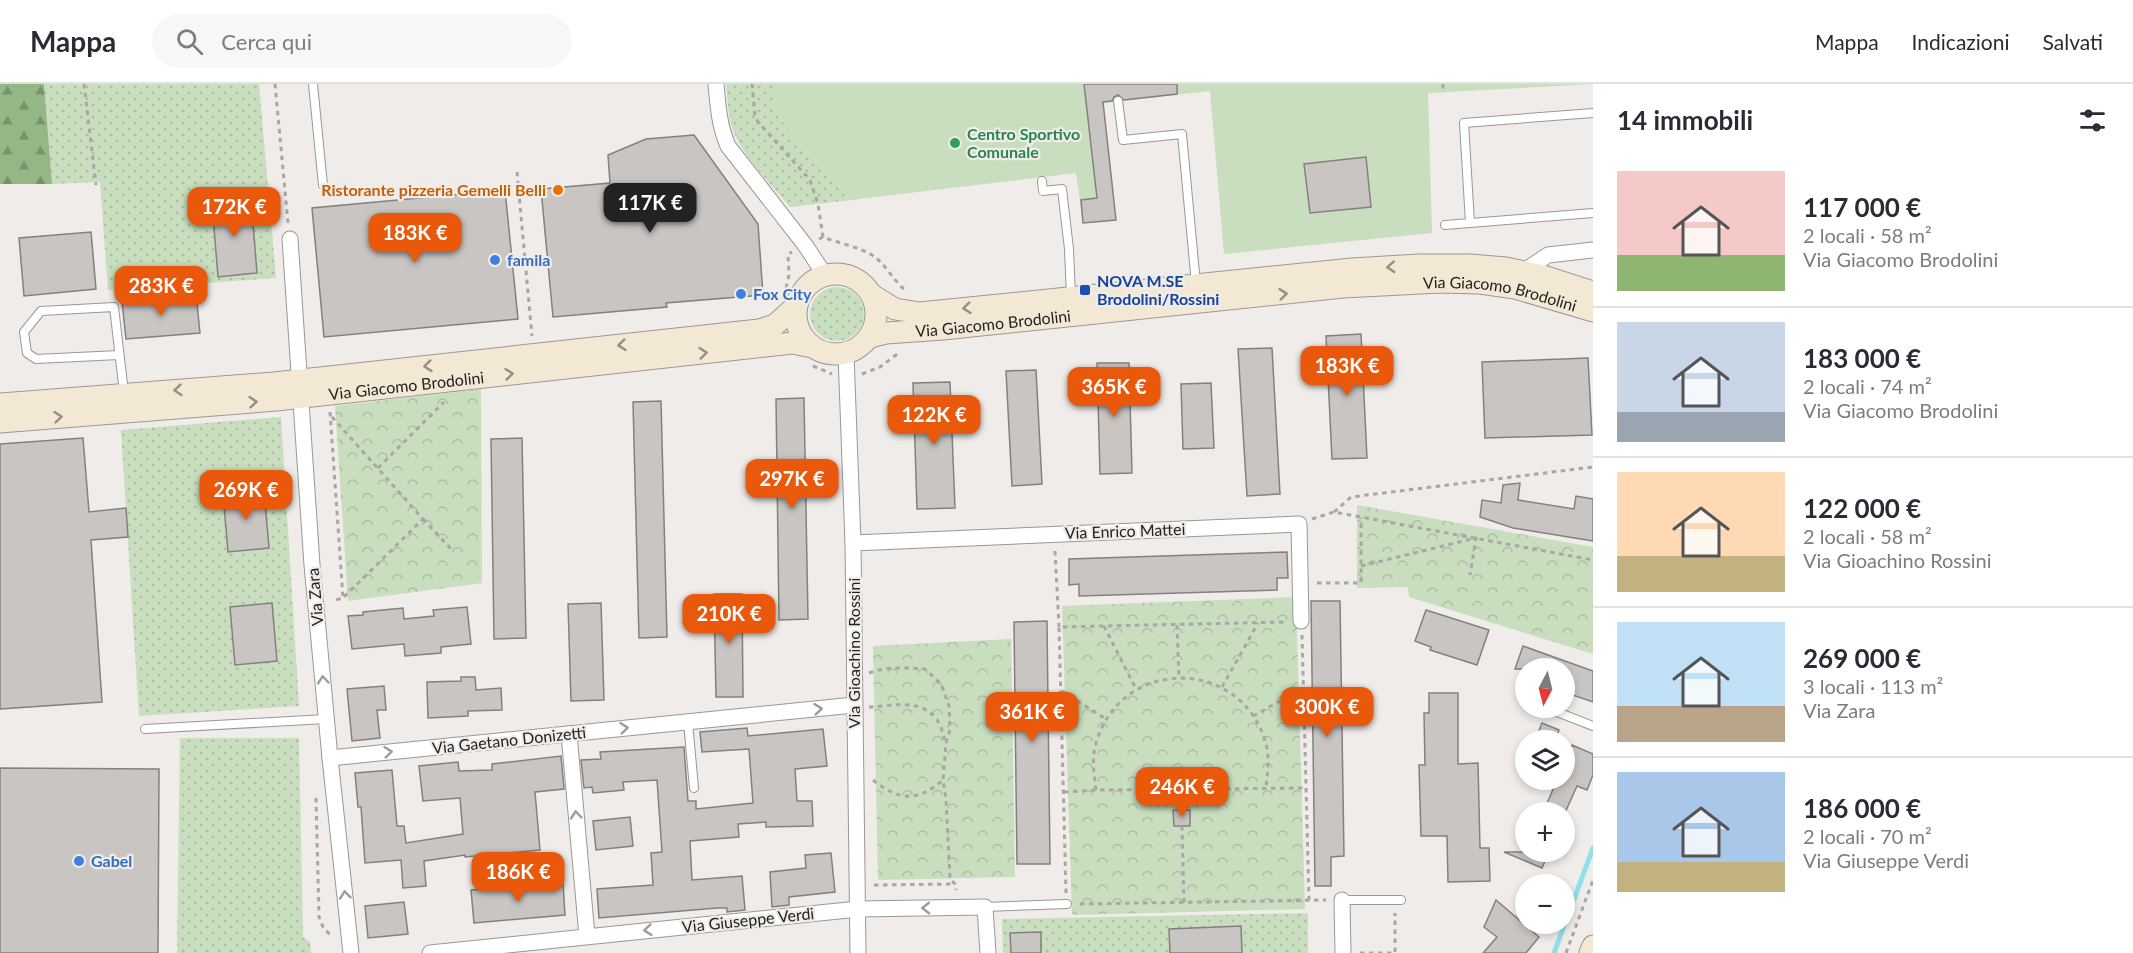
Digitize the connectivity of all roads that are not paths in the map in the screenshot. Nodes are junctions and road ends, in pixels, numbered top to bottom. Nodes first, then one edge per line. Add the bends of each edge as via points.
1 (313, 84) edge
2 (716, 84) edge
3 (1118, 100) dead end
4 (1593, 113) edge
5 (1042, 181) dead end
6 (323, 185) dead end
7 (1593, 213) edge
8 (1470, 223) junction
9 (1445, 225) dead end
10 (290, 239) road end
11 (1593, 250) edge
12 (1524, 272) junction
13 (825, 275) junction
14 (1405, 284) junction
15 (1196, 285) junction
16 (1593, 292) edge
17 (872, 295) junction
18 (1071, 298) junction
19 (1246, 298) junction
20 (790, 300) junction
21 (1593, 311) edge
22 (990, 324) junction
23 (870, 337) junction
24 (812, 347) junction
25 (846, 354) junction
26 (120, 355) junction
27 (300, 388) junction
28 (124, 395) junction
29 (0, 404) edge
30 (0, 422) edge
31 (853, 543) junction
32 (1301, 621) road end
33 (854, 705) junction
34 (1573, 718) edge
35 (326, 719) junction
36 (688, 722) junction
37 (1593, 726) edge
38 (145, 729) dead end
39 (570, 734) junction
40 (330, 758) junction
41 (694, 788) dead end
42 (1342, 900) joint
43 (1398, 900) road end
44 (1067, 904) road end
45 (985, 907) junction
46 (858, 909) junction
47 (587, 936) junction
48 (1593, 946) edge
49 (351, 953) edge
50 (430, 953) edge
51 (858, 953) edge
52 (988, 953) edge
53 (1343, 953) edge
54 (1590, 953) edge

1 - 6 lane
2 - 13 street via 718,117 728,146
3 - 15 lane via 1123,140 1182,134
4 - 8 lane via 1464,123
5 - 18 lane via 1043,191 1062,189
7 - 8 lane
8 - 9 lane
10 - 27 street, Via Zara
11 - 12 street via 1548,255
12 - 14 main road, Via Giacomo Brodolini via 1487,276 1433,274
12 -> 15 main road, Via Giacomo Brodolini via 1470,265 1419,265
12 - 16 main road, Via Giacomo Brodolini
13 - 17 main road via 851,276
13 - 20 main road
19 -> 14 main road, Via Giacomo Brodolini
14 - 21 main road, Via Giacomo Brodolini via 1498,285
15 - 18 main road, Via Giacomo Brodolini
15 - 19 lane via 1204,292 1233,290
18 -> 17 main road, Via Giacomo Brodolini via 915,313 890,307
17 - 23 main road via 877,315
18 - 22 lane via 1059,308 1000,314
19 - 22 main road, Via Giacomo Brodolini
20 - 24 main road via 799,329
20 -> 27 main road, Via Giacomo Brodolini via 780,322 759,330
22 - 23 main road, Via Giacomo Brodolini
23 - 25 main road
24 - 25 main road via 827,354
27 -> 24 main road, Via Giacomo Brodolini via 793,343
25 - 31 street, Via Gioachino Rossini
26 - 26 lane via 114,307 41,311 24,332 27,353 36,359
26 - 28 lane
27 -> 28 main road, Via Giacomo Brodolini
30 -> 27 main road, Via Giacomo Brodolini
35 -> 27 street, Via Zara
28 - 29 main road, Via Giacomo Brodolini
31 - 32 street, Via Enrico Mattei via 1299,524
31 - 33 street, Via Gioachino Rossini
36 -> 33 street, Via Gaetano Donizetti
33 - 46 street, Via Gioachino Rossini
34 - 37 lane
35 - 38 lane
35 - 40 street, Via Zara
39 -> 36 street, Via Gaetano Donizetti
36 - 41 lane
40 -> 39 street, Via Gaetano Donizetti
47 -> 39 street
49 -> 40 street, Via Zara
42 - 43 lane
42 - 53 street
44 - 45 lane, Via Giuseppe Verdi
45 -> 46 street, Via Giuseppe Verdi
45 - 52 street
46 -> 47 street, Via Giuseppe Verdi
46 - 51 street, Via Gioachino Rossini
47 - 50 street, Via Giuseppe Verdi
48 - 54 main road

